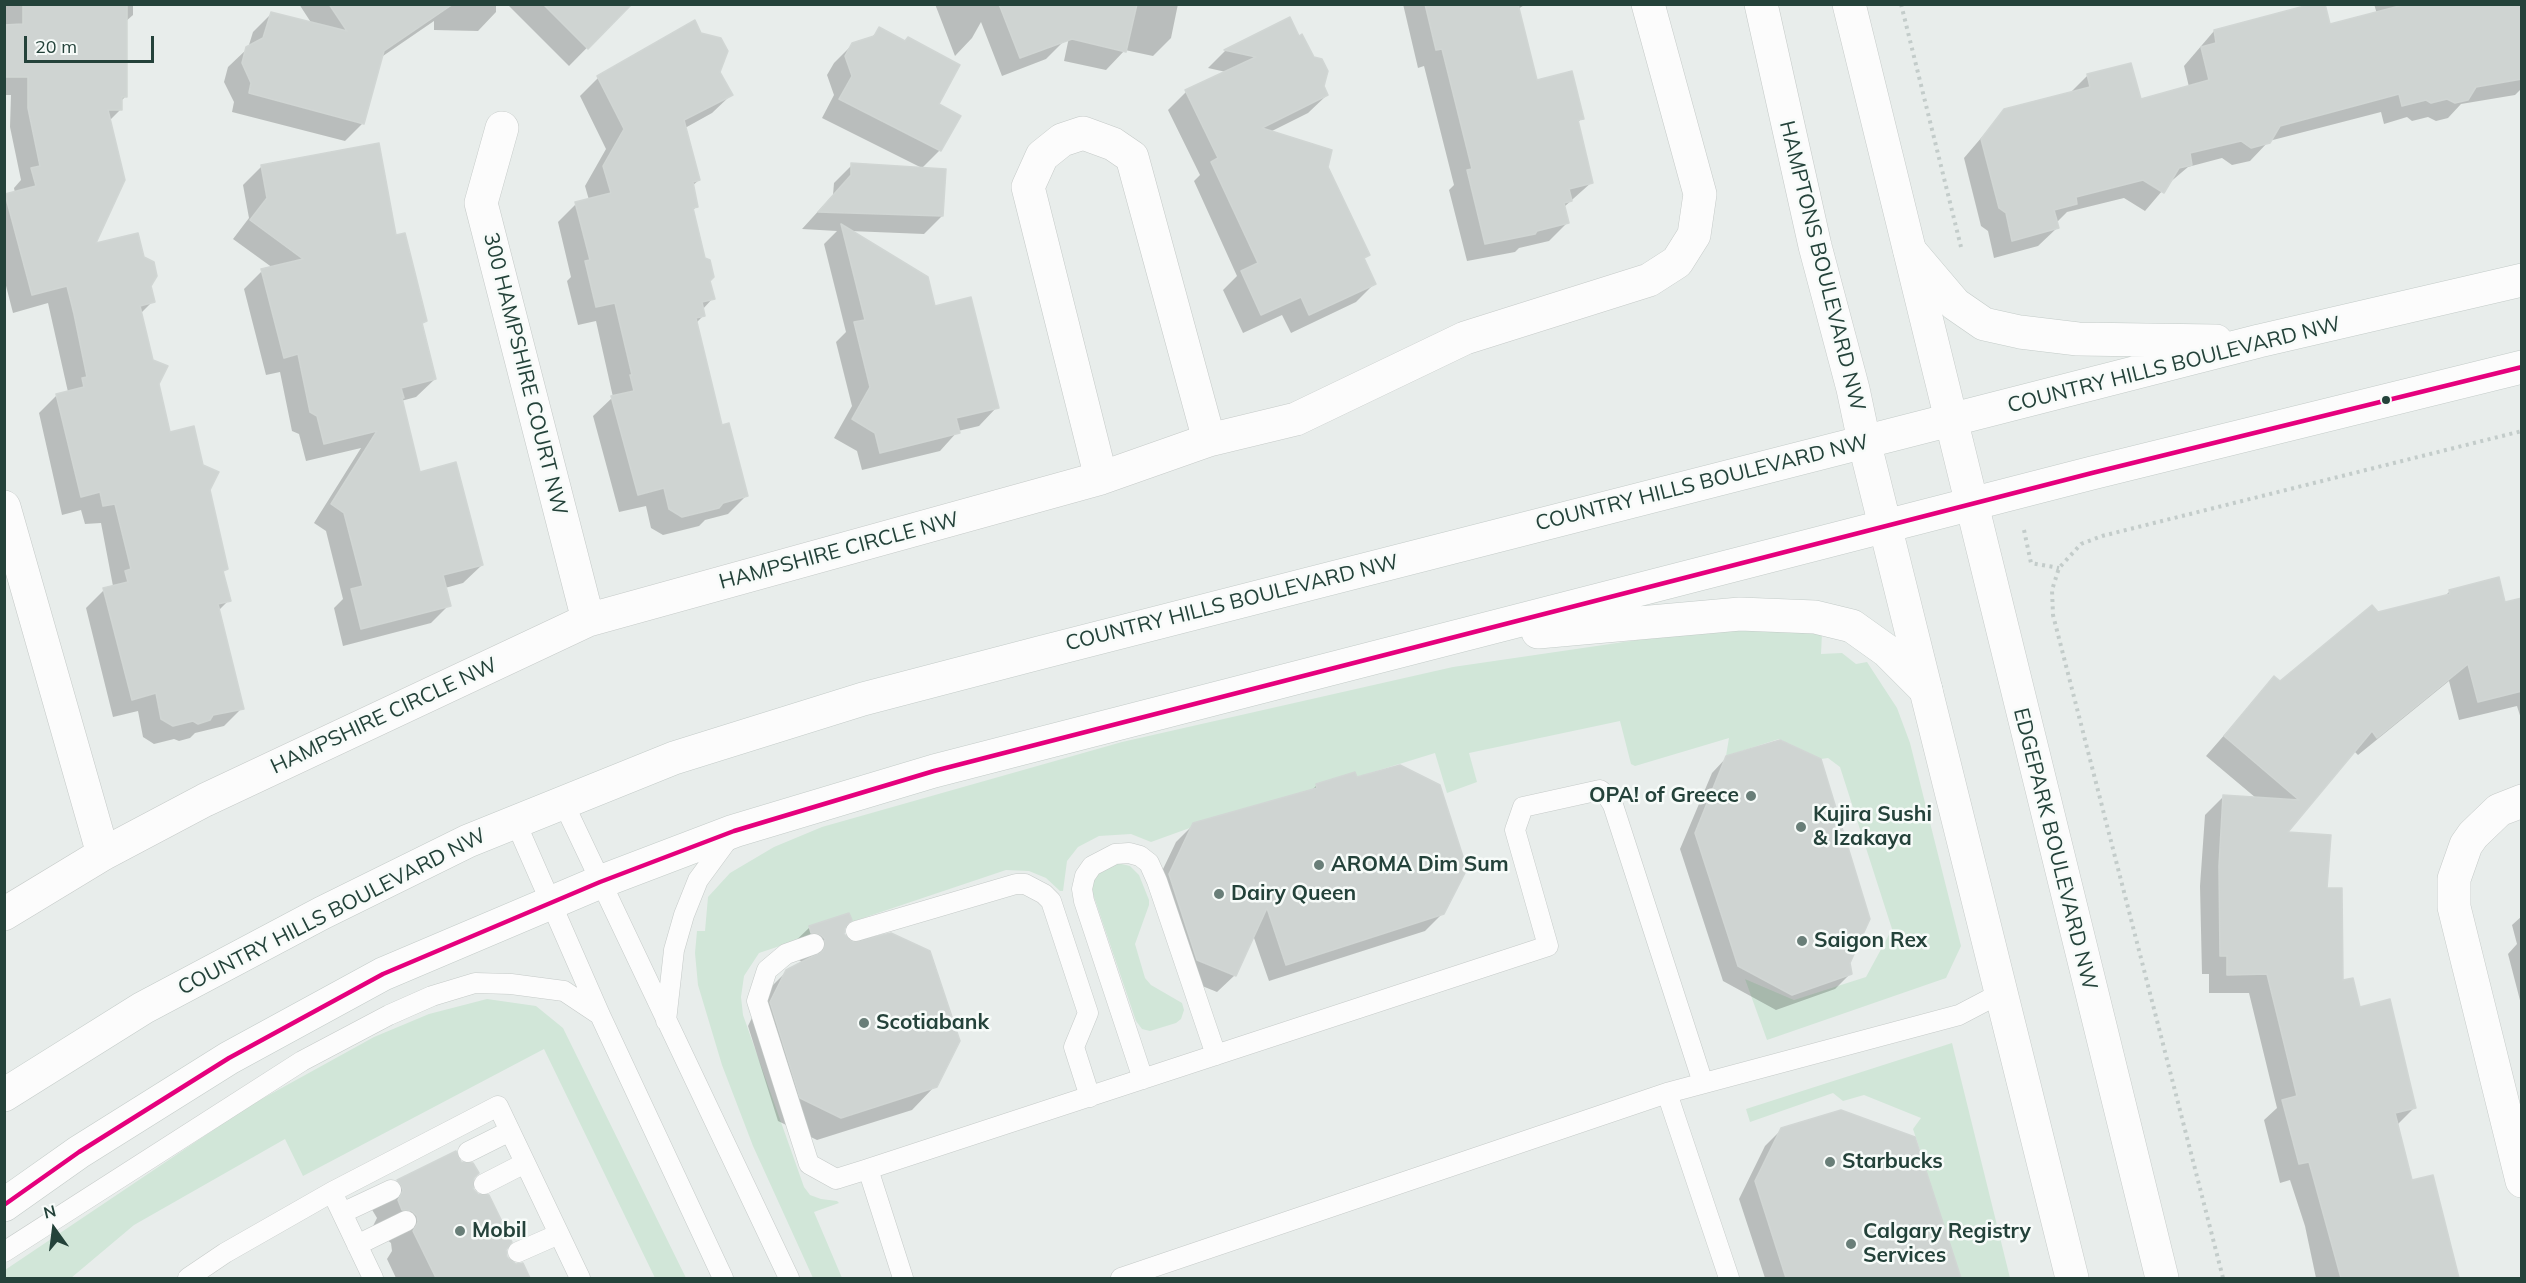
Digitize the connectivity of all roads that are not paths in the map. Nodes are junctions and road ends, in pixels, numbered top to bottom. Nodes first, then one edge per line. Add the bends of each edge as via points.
1 (1648, 4) edge
2 (1761, 4) edge
3 (1849, 4) edge
4 (502, 128) dead end
5 (1910, 251) junction
6 (2522, 280) edge
7 (2259, 341) junction
8 (2522, 367) edge
9 (1950, 420) junction
10 (1209, 440) junction
11 (1864, 441) junction
12 (1101, 478) junction
13 (1970, 505) junction
14 (4, 507) edge
15 (1885, 526) junction
16 (588, 620) junction
17 (1435, 642) junction
18 (1926, 690) junction
19 (2522, 801) edge
20 (563, 802) junction
21 (516, 823) junction
22 (734, 831) junction
23 (103, 854) junction
24 (600, 882) junction
25 (551, 904) junction
26 (4, 914) edge
27 (856, 931) dead end
28 (814, 944) dead end
29 (2001, 993) junction
30 (600, 1015) junction
31 (666, 1021) junction
32 (1216, 1055) junction
33 (1143, 1079) junction
34 (1703, 1083) junction
35 (1667, 1093) junction
36 (4, 1095) edge
37 (1090, 1097) junction
38 (510, 1131) junction
39 (468, 1152) dead end
40 (525, 1163) junction
41 (868, 1169) junction
42 (2522, 1181) edge
43 (484, 1184) dead end
44 (391, 1190) dead end
45 (332, 1192) junction
46 (4, 1205) edge
47 (342, 1213) junction
48 (406, 1221) dead end
49 (559, 1234) junction
50 (357, 1245) junction
51 (4, 1252) edge
52 (518, 1252) dead end
53 (576, 1277) edge
54 (188, 1278) edge
55 (373, 1278) edge
56 (723, 1278) edge
57 (789, 1278) edge
58 (903, 1278) edge
59 (1121, 1278) edge
60 (1729, 1278) edge
61 (2072, 1278) edge
62 (2162, 1278) edge

1 - 10 street, HAMPSHIRE CIRCLE NW via 1700,194 1694,235 1677,262 1649,280 1465,338 1296,419
2 - 11 street, HAMPTONS BOULEVARD NW
3 - 5 street
4 - 16 street, 300 HAMPSHIRE COURT NW via 481,203
5 - 7 street via 1955,304 1984,324 2078,339
5 - 9 street
6 - 7 street, COUNTRY HILLS BOULEVARD NW
7 - 9 street, COUNTRY HILLS BOULEVARD NW
8 - 13 street
9 - 11 street, COUNTRY HILLS BOULEVARD NW
9 - 13 street, EDGEPARK BOULEVARD NW
10 - 12 street, HAMPSHIRE CIRCLE NW
10 - 12 street via 1132,157 1113,144 1083,133 1062,140 1042,156 1028,187
11 - 15 street, HAMPTONS BOULEVARD NW
11 - 20 street, COUNTRY HILLS BOULEVARD NW via 863,699 674,758
12 - 16 street, HAMPSHIRE CIRCLE NW
13 - 15 street
13 - 62 street, EDGEPARK BOULEVARD NW
14 - 23 street
15 - 17 street
15 - 18 street
16 - 23 street, HAMPSHIRE CIRCLE NW via 206,800
17 - 18 street via 1740,614 1815,617 1852,626 1887,651
17 - 22 street via 934,771
18 - 29 street
19 - 42 street via 2499,810 2473,835 2454,879 2454,907
20 - 21 street, COUNTRY HILLS BOULEVARD NW
20 - 24 lane
21 - 25 lane
21 - 36 street, COUNTRY HILLS BOULEVARD NW via 468,841 143,1008
22 - 24 street
22 - 31 lane via 698,880 684,915 674,951
23 - 26 street, HAMPSHIRE CIRCLE NW
24 - 25 street
24 - 31 lane
25 - 30 lane
25 - 46 street via 383,974 229,1058 79,1152
27 - 37 lane via 1016,884 1025,884 1044,894 1051,901 1088,1013 1074,1047
28 - 41 lane via 786,954 767,970 757,1001 808,1164 836,1179
29 - 34 lane via 1959,1015
29 - 61 street
30 - 51 lane via 564,991 511,984 475,983 432,996 302,1061
30 - 56 lane
31 - 57 lane
32 - 33 lane
32 - 33 lane via 1149,863 1129,853 1115,854 1092,866 1085,876 1083,895
32 - 34 lane via 1548,946 1515,830 1518,816 1523,807 1600,790 1613,805
33 - 37 lane
34 - 35 lane
35 - 59 lane
35 - 60 lane
37 - 41 lane
38 - 39 lane
38 - 40 lane
38 - 45 lane via 498,1106
40 - 43 lane
40 - 49 lane
41 - 58 lane
44 - 47 lane
45 - 47 lane
45 - 54 lane
47 - 50 lane
48 - 50 lane
49 - 52 lane
49 - 53 lane
50 - 55 lane

